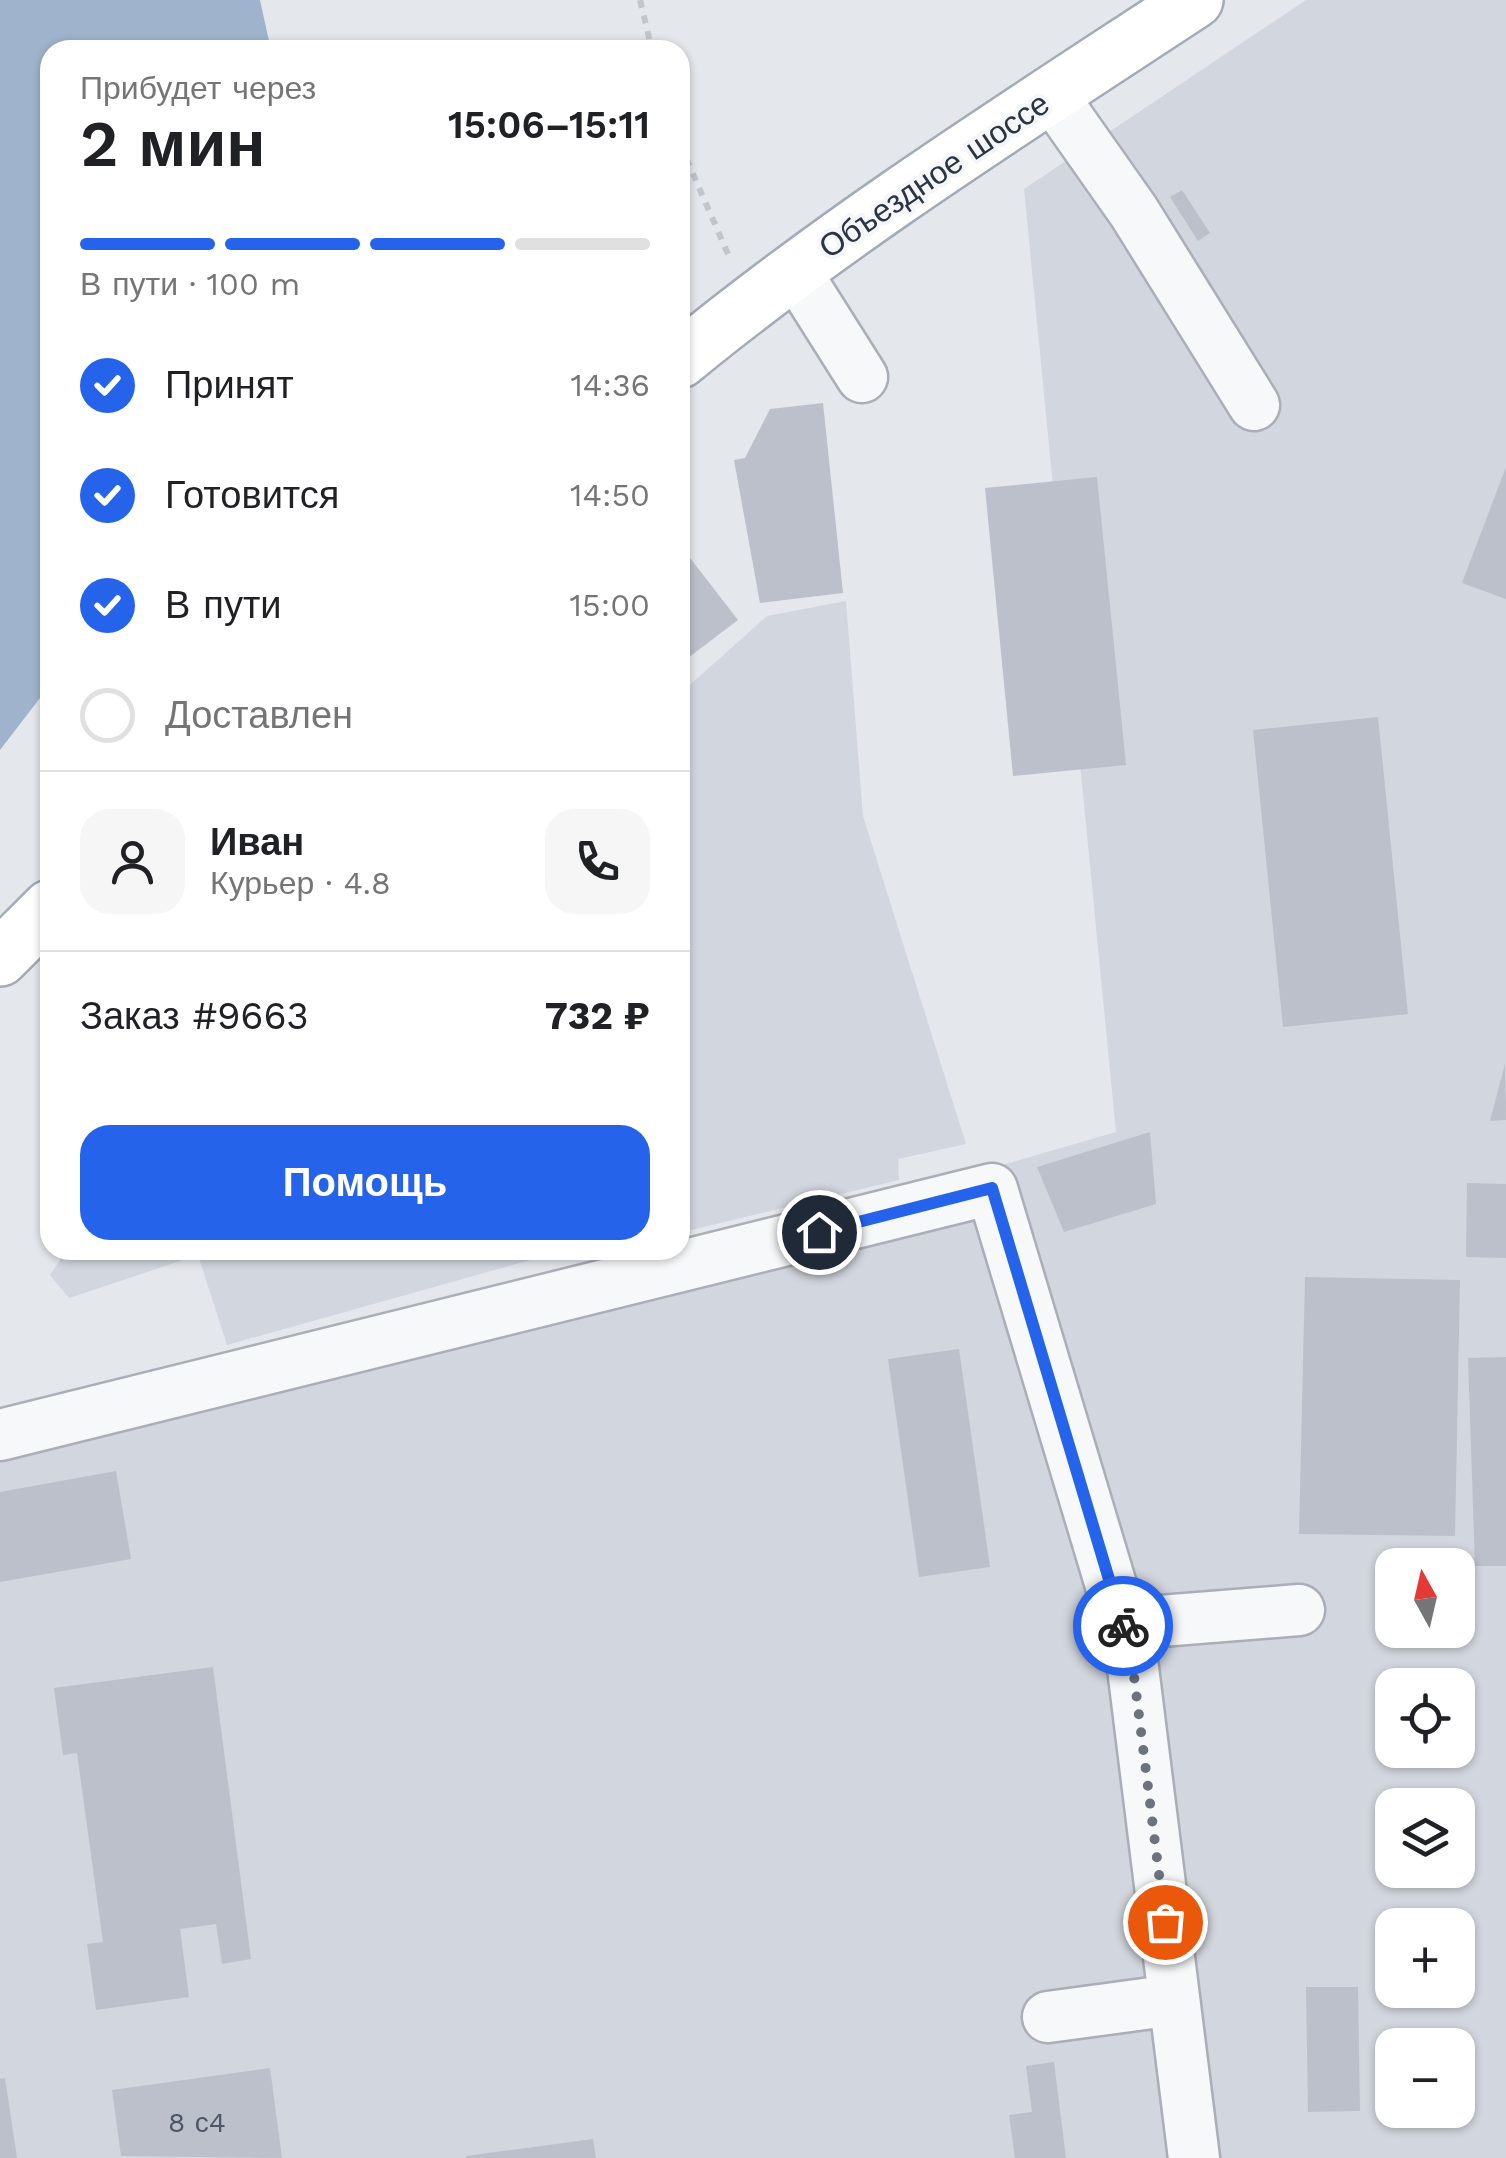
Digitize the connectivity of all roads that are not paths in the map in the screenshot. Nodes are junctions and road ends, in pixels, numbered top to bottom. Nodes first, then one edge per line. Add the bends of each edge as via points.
1 (1195, 0) edge
2 (1052, 94) junction
3 (795, 270) junction
4 (690, 352) edge
5 (862, 377) dead end
6 (1254, 405) dead end
7 (40, 918) edge
8 (0, 958) edge
9 (0, 1434) edge
10 (1299, 1610) dead end
11 (1123, 1624) junction
12 (1174, 2000) junction
13 (1048, 2017) dead end
14 (1194, 2158) edge

1 - 2 main road, Объездное шоссе
2 - 3 main road, Объездное шоссе
2 - 6 lane
3 - 4 main road, Объездное шоссе
3 - 5 lane
7 - 8 main road
9 - 11 lane via 992,1188
10 - 11 lane
11 - 12 lane
12 - 13 lane
12 - 14 lane

